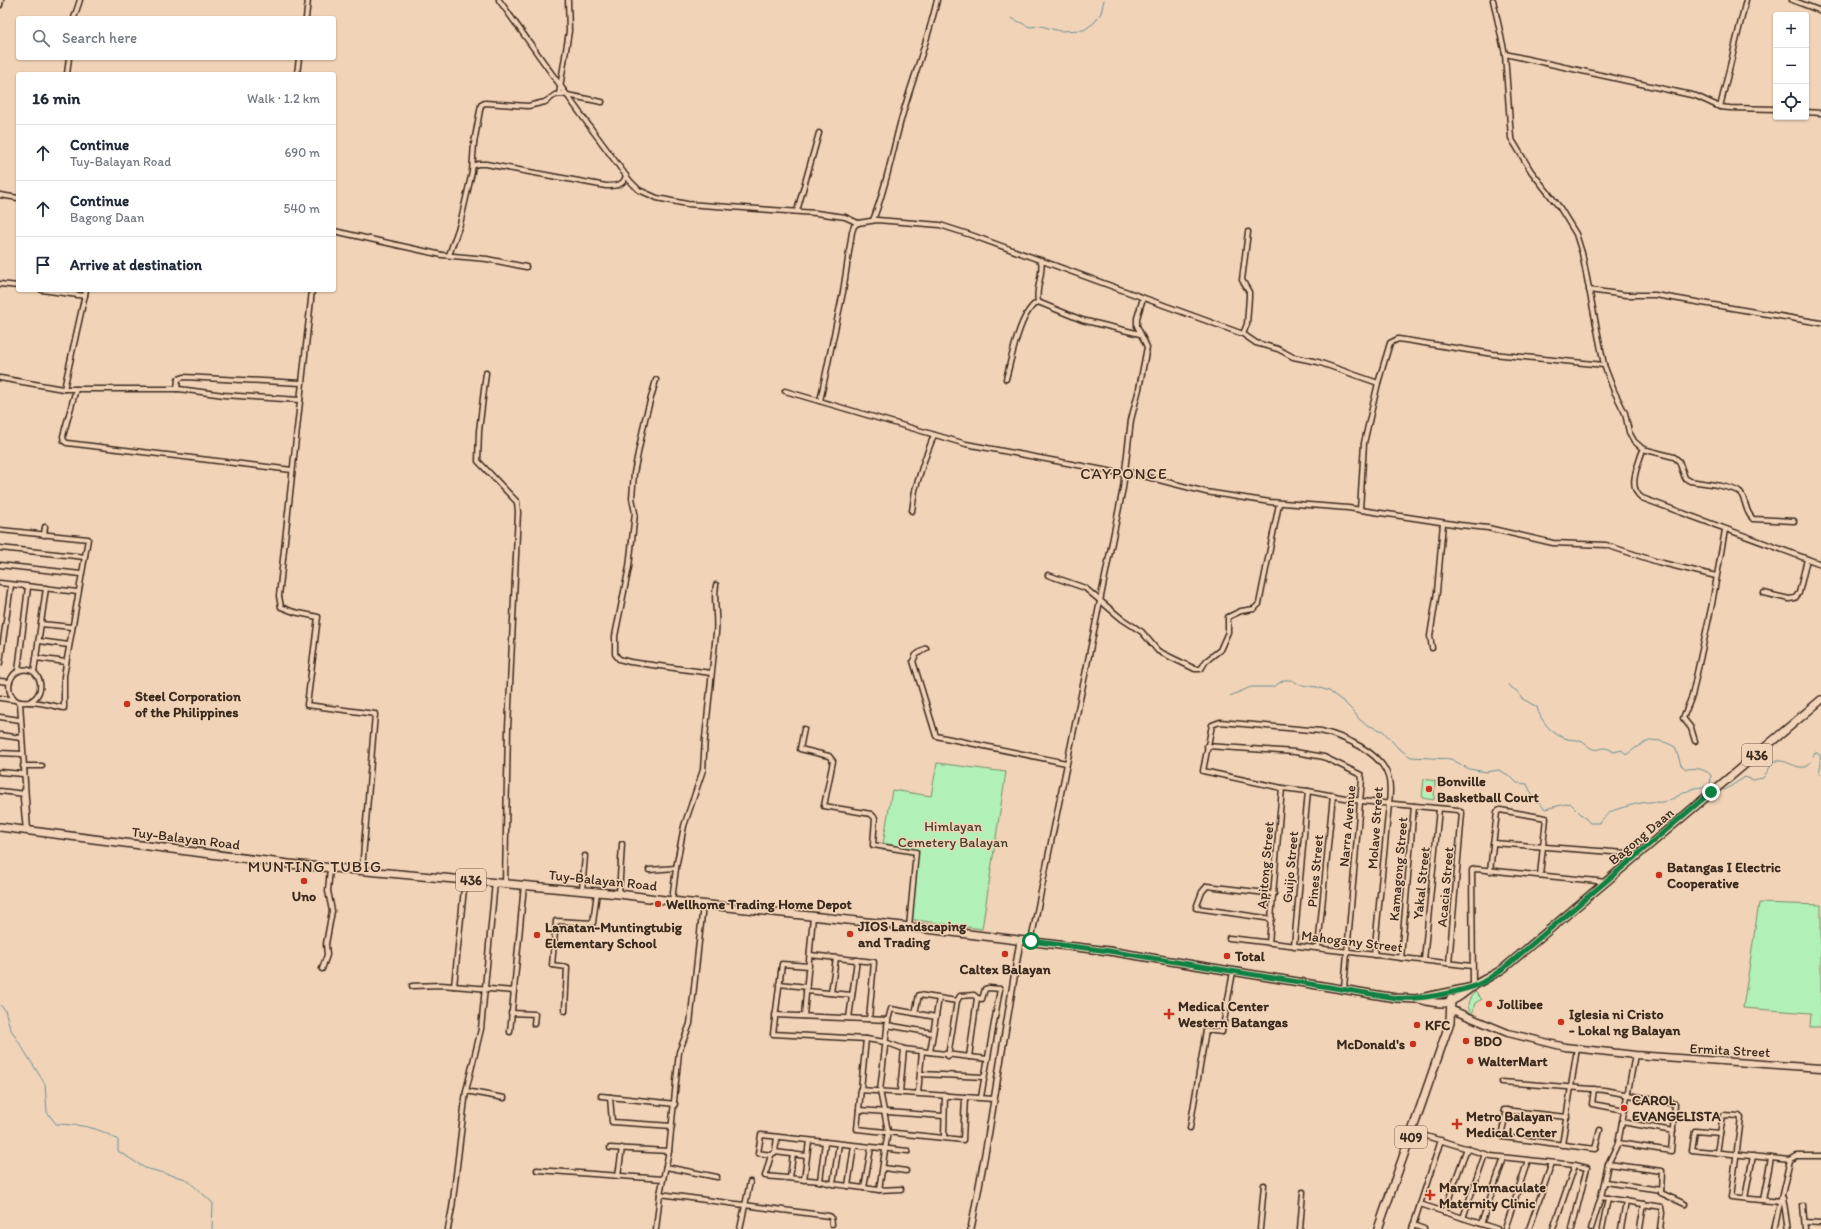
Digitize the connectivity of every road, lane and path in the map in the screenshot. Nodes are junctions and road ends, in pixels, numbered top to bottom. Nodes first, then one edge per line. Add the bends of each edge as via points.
1 (1, 0) edge
2 (80, 0) edge
3 (308, 0) edge
4 (499, 0) edge
5 (568, 0) edge
6 (937, 0) edge
7 (1493, 0) edge
8 (1746, 0) edge
9 (1792, 0) edge
10 (0, 5) edge
11 (1821, 11) edge
12 (75, 16) edge
13 (306, 16) edge
14 (1505, 54) junction
15 (69, 60) edge
16 (299, 60) edge
17 (67, 72) edge
18 (296, 72) edge
19 (561, 86) junction
20 (559, 94) junction
21 (569, 95) junction
22 (602, 102) dead end
23 (1720, 107) junction
24 (1773, 109) edge
25 (1809, 112) edge
26 (1821, 113) edge
27 (818, 133) dead end
28 (473, 166) junction
29 (626, 176) junction
30 (0, 195) edge
31 (16, 198) edge
32 (797, 211) junction
33 (873, 220) junction
34 (858, 223) junction
35 (336, 231) edge
36 (1248, 232) dead end
37 (449, 255) junction
38 (1041, 260) junction
39 (526, 268) dead end
40 (0, 284) edge
41 (16, 286) edge
42 (1589, 290) junction
43 (56, 292) edge
44 (86, 292) edge
45 (312, 292) edge
46 (85, 296) junction
47 (1143, 298) junction
48 (1038, 302) junction
49 (1821, 323) edge
50 (1140, 334) junction
51 (1243, 334) junction
52 (1604, 365) junction
53 (486, 373) dead end
54 (0, 378) edge
55 (656, 380) dead end
56 (1006, 380) dead end
57 (301, 383) junction
58 (1378, 383) junction
59 (64, 389) junction
60 (76, 389) junction
61 (177, 389) junction
62 (785, 391) dead end
63 (300, 400) junction
64 (820, 401) junction
65 (934, 435) junction
66 (1643, 449) junction
67 (292, 470) junction
68 (1125, 474) junction
69 (1279, 504) junction
70 (1360, 510) junction
71 (912, 511) dead end
72 (1794, 521) dead end
73 (1443, 522) junction
74 (45, 527) dead end
75 (0, 530) edge
76 (1725, 530) junction
77 (44, 535) junction
78 (0, 548) edge
79 (84, 557) junction
80 (1807, 559) junction
81 (1821, 564) edge
82 (0, 566) edge
83 (81, 574) junction
84 (1048, 575) dead end
85 (1716, 576) junction
86 (0, 583) edge
87 (11, 585) junction
88 (716, 585) dead end
89 (28, 586) junction
90 (46, 588) junction
91 (78, 592) junction
92 (1764, 592) dead end
93 (1100, 599) junction
94 (41, 624) junction
95 (72, 627) junction
96 (39, 641) junction
97 (69, 645) junction
98 (926, 648) dead end
99 (1432, 648) dead end
100 (36, 658) junction
101 (66, 662) junction
102 (0, 663) edge
103 (18, 671) junction
104 (34, 672) junction
105 (711, 673) junction
106 (0, 681) edge
107 (9, 682) junction
108 (0, 698) edge
109 (1821, 700) edge
110 (18, 701) junction
111 (29, 702) junction
112 (0, 717) edge
113 (20, 720) junction
114 (804, 728) dead end
115 (0, 736) edge
116 (21, 738) junction
117 (1695, 741) dead end
118 (1208, 746) junction
119 (0, 753) edge
120 (22, 754) junction
121 (1066, 763) junction
122 (23, 766) junction
123 (42, 766) dead end
124 (0, 772) edge
125 (23, 774) junction
126 (1282, 788) junction
127 (0, 791) edge
128 (1308, 791) junction
129 (24, 793) junction
130 (1333, 795) junction
131 (1360, 801) junction
132 (1389, 804) junction
133 (1414, 806) junction
134 (1439, 808) junction
135 (0, 827) edge
136 (27, 831) junction
137 (1493, 843) junction
138 (622, 844) dead end
139 (1543, 848) junction
140 (1639, 854) junction
141 (585, 856) dead end
142 (330, 867) junction
143 (676, 868) junction
144 (362, 870) junction
145 (649, 870) dead end
146 (1490, 871) junction
147 (1540, 875) junction
148 (465, 879) junction
149 (495, 882) junction
150 (1607, 882) junction
151 (505, 883) junction
152 (524, 885) junction
153 (582, 890) junction
154 (597, 892) junction
155 (619, 894) junction
156 (1274, 894) junction
157 (672, 901) junction
158 (703, 905) junction
159 (814, 916) junction
160 (1272, 919) junction
161 (909, 927) junction
162 (1229, 938) dead end
163 (1020, 941) junction
164 (1031, 941) junction
165 (1270, 943) junction
166 (1294, 946) junction
167 (1318, 948) junction
168 (1347, 952) junction
169 (810, 955) junction
170 (1374, 955) junction
171 (836, 958) junction
172 (1401, 958) junction
173 (857, 960) junction
174 (1424, 960) junction
175 (1449, 963) junction
176 (809, 966) junction
177 (1472, 966) junction
178 (322, 969) dead end
179 (1233, 972) junction
180 (779, 984) junction
181 (412, 986) dead end
182 (454, 986) junction
183 (484, 987) junction
184 (1473, 987) junction
185 (1344, 988) junction
186 (807, 989) junction
187 (514, 991) junction
188 (831, 993) junction
189 (1450, 993) junction
190 (852, 995) junction
191 (939, 998) junction
192 (977, 998) junction
193 (1416, 999) junction
194 (957, 1001) junction
195 (1452, 1002) junction
196 (1452, 1010) junction
197 (565, 1011) dead end
198 (512, 1013) junction
199 (915, 1013) junction
200 (775, 1015) junction
201 (804, 1016) junction
202 (936, 1017) junction
203 (849, 1018) junction
204 (869, 1019) junction
205 (888, 1020) junction
206 (534, 1024) dead end
207 (888, 1025) junction
208 (510, 1032) dead end
209 (933, 1034) junction
210 (866, 1039) junction
211 (885, 1042) junction
212 (1577, 1048) junction
213 (904, 1049) junction
214 (922, 1052) junction
215 (930, 1052) junction
216 (948, 1056) junction
217 (1635, 1056) junction
218 (969, 1057) junction
219 (987, 1059) junction
220 (1821, 1068) edge
221 (921, 1074) junction
222 (984, 1077) junction
223 (1502, 1082) dead end
224 (1572, 1087) junction
225 (1594, 1089) junction
226 (860, 1090) junction
227 (466, 1091) junction
228 (880, 1091) junction
229 (900, 1092) junction
230 (918, 1093) junction
231 (945, 1095) junction
232 (601, 1096) dead end
233 (1628, 1096) junction
234 (610, 1097) junction
235 (965, 1097) junction
236 (981, 1097) junction
237 (504, 1098) dead end
238 (994, 1099) junction
239 (674, 1104) junction
240 (859, 1110) junction
241 (1625, 1110) junction
242 (884, 1112) junction
243 (943, 1116) junction
244 (1567, 1116) junction
245 (1622, 1122) junction
246 (672, 1126) junction
247 (1190, 1128) dead end
248 (1600, 1130) dead end
249 (888, 1131) junction
250 (1673, 1131) junction
251 (1413, 1132) junction
252 (1720, 1133) junction
253 (777, 1137) junction
254 (944, 1138) junction
255 (1441, 1140) junction
256 (809, 1141) junction
257 (825, 1142) junction
258 (1618, 1143) junction
259 (839, 1144) junction
260 (1562, 1145) junction
261 (854, 1146) junction
262 (610, 1148) dead end
263 (622, 1148) junction
264 (871, 1148) junction
265 (1466, 1148) junction
266 (886, 1149) junction
267 (668, 1151) junction
268 (908, 1151) dead end
269 (1717, 1153) junction
270 (773, 1154) junction
271 (792, 1154) junction
272 (1486, 1154) junction
273 (1735, 1155) junction
274 (806, 1156) junction
275 (1753, 1156) junction
276 (1821, 1156) edge
277 (1504, 1158) junction
278 (1771, 1158) junction
279 (1528, 1160) junction
280 (1790, 1160) junction
281 (1552, 1163) junction
282 (1608, 1164) junction
283 (1574, 1165) junction
284 (666, 1167) junction
285 (884, 1168) junction
286 (537, 1170) dead end
287 (906, 1171) dead end
288 (618, 1176) junction
289 (717, 1176) dead end
290 (790, 1178) junction
291 (663, 1179) junction
292 (804, 1180) junction
293 (820, 1181) junction
294 (750, 1182) dead end
295 (1605, 1182) junction
296 (833, 1184) junction
297 (1264, 1185) dead end
298 (848, 1186) junction
299 (864, 1188) junction
300 (901, 1189) dead end
301 (879, 1190) junction
302 (1661, 1190) junction
303 (1303, 1192) dead end
304 (660, 1194) junction
305 (1782, 1196) junction
306 (1601, 1197) junction
307 (1608, 1198) junction
308 (1745, 1198) junction
309 (1763, 1200) junction
310 (1626, 1201) junction
311 (1781, 1202) junction
312 (1420, 1204) junction
313 (1644, 1204) junction
314 (1685, 1204) dead end
315 (745, 1205) junction
316 (1803, 1206) dead end
317 (1444, 1212) junction
318 (1463, 1218) junction
319 (1805, 1222) junction
320 (1821, 1223) edge
321 (832, 1224) dead end
322 (1482, 1224) junction
323 (1412, 1227) edge
324 (448, 1229) edge
325 (656, 1229) edge
326 (740, 1229) edge
327 (972, 1229) edge
328 (1260, 1229) edge
329 (1300, 1229) edge
330 (1378, 1229) edge
331 (1424, 1229) edge
332 (1497, 1229) edge
333 (1505, 1229) edge
334 (1529, 1229) edge
335 (1553, 1229) edge
336 (1572, 1229) edge
337 (1591, 1229) edge
338 (1602, 1229) edge
339 (1621, 1229) edge
340 (1640, 1229) edge
341 (1660, 1229) edge
342 (1774, 1229) edge
343 (1788, 1229) edge
344 (1805, 1229) edge

1 - 10 street
2 - 12 street
3 - 13 street
4 - 19 street
5 - 19 street via 569,30
6 - 33 street via 901,119 884,190
7 - 14 street
8 - 23 street
9 - 11 street
14 - 23 street via 1696,96
14 - 42 street via 1511,138 1571,224 1582,253
15 - 17 street
16 - 18 street
19 - 20 street
19 - 21 street
20 - 21 street
20 - 28 street via 545,102 528,106 485,103 481,105 474,142
21 - 22 street
21 - 29 street
23 - 24 street
25 - 26 street
27 - 32 street
28 - 29 street via 486,164 606,186 619,185
28 - 37 street via 460,224
29 - 32 street via 639,190 657,198 687,204
30 - 31 street
32 - 34 street via 845,218
33 - 34 street
33 - 38 street via 940,225
34 - 64 street via 852,232 843,292
35 - 37 street via 442,256
36 - 51 street via 1242,280 1249,297 1247,324
37 - 39 street via 492,260
38 - 47 street
38 - 48 street
40 - 41 street
42 - 49 street via 1626,295 1655,295
42 - 52 street
43 - 46 street
44 - 46 street
45 - 57 street
46 - 59 street
47 - 50 street via 1137,318
47 - 51 street
48 - 50 street via 1082,320
48 - 56 street via 1032,305 1020,331
50 - 68 street via 1146,347 1131,420
51 - 58 street via 1256,343 1278,349 1293,357 1318,362
52 - 58 street via 1493,354 1398,340 1390,343
52 - 66 street via 1625,413 1629,432
53 - 151 street via 478,461 517,502 518,512 508,728
54 - 59 street
55 - 105 street via 634,473 632,498 635,513 629,567 615,636 615,654 618,659 630,662
57 - 61 street via 184,376 178,379
57 - 63 street
58 - 70 street via 1363,452
59 - 60 street
60 - 61 street
60 - 67 street via 63,436 64,441
61 - 63 street
62 - 64 street
63 - 67 street
64 - 65 street
65 - 68 street via 966,444
65 - 71 street via 915,490
66 - 72 street via 1680,461 1685,478 1690,481 1735,490 1742,494 1745,508 1753,519
66 - 76 street via 1635,476 1638,495
67 - 144 street via 279,596 282,607 318,617 307,705 375,714
68 - 69 street via 1132,473 1206,492
68 - 93 street
69 - 70 street
69 - 93 street via 1259,604 1254,609 1241,610 1228,617 1228,632 1220,650 1206,660 1201,669 1194,669 1158,651 1142,632 1122,619
70 - 73 street
73 - 85 street via 1488,528 1553,543 1606,545 1658,562
73 - 99 street via 1430,636
74 - 77 street
75 - 77 street
76 - 80 street
76 - 85 street
77 - 79 street via 88,539
78 - 79 street
79 - 83 street
80 - 81 street
80 - 92 street via 1799,593 1795,598 1789,599
82 - 83 street
83 - 91 street
84 - 93 street via 1086,588
85 - 117 street via 1692,696 1683,718 1691,728
86 - 87 street
87 - 89 street
87 - 102 street
88 - 105 street via 714,599 717,623
89 - 90 street
89 - 103 street
90 - 91 street
90 - 94 street
91 - 95 street
93 - 121 street
94 - 95 street
94 - 96 street
95 - 97 street
96 - 97 street
96 - 100 street
97 - 101 street
98 - 121 street via 916,655 913,661 936,736
100 - 101 street
100 - 104 street
101 - 111 street via 64,708
103 - 104 street
103 - 107 street via 12,675
104 - 111 street via 40,681 40,691 38,696
105 - 143 street via 703,770 684,826
106 - 107 street
107 - 110 street via 9,690
108 - 110 street
109 - 140 main road, Bagong Daan / 436
110 - 111 street
110 - 113 street
112 - 113 street
113 - 116 street
114 - 161 street via 800,749 829,756 833,761 824,806 871,814 875,818 873,845 916,852
115 - 116 street
116 - 120 street
118 - 126 street, Molave Street via 1202,771
118 - 131 street, Narra Avenue via 1295,752 1324,757 1361,775
118 - 132 street, Molave Street via 1212,725 1220,722 1298,728 1337,735 1380,761 1388,775
119 - 120 street
120 - 122 street
121 - 164 street
122 - 123 street
122 - 125 street
124 - 125 street
125 - 129 street
126 - 128 street
126 - 156 street, Apitong Street
127 - 129 street
128 - 130 street
128 - 166 street, Guijo Street
129 - 136 street
130 - 131 street
130 - 167 street, Pines Street
131 - 132 street
131 - 168 street, Narra Avenue
132 - 133 street
132 - 170 street, Molave Street
133 - 134 street
133 - 172 street, Kamagong Street
134 - 174 street, Yakal Street
134 - 175 street, Acacia Street via 1458,810 1462,813
135 - 136 main road, Tuy-Balayan Road / 436
136 - 142 main road, Tuy-Balayan Road / 436
137 - 139 street
137 - 139 street via 1497,812 1500,810 1546,818
137 - 146 street
138 - 155 street
139 - 140 street
139 - 147 street
140 - 150 main road, Bagong Daan / 436
141 - 153 street
142 - 144 main road, Tuy-Balayan Road / 436
142 - 178 street via 328,891 332,911 326,944 327,955
143 - 145 street
143 - 157 street
144 - 148 main road, Tuy-Balayan Road / 436
146 - 147 street
146 - 177 street via 1472,870
147 - 150 street
148 - 149 main road, Tuy-Balayan Road / 436
148 - 182 street
149 - 151 main road, Tuy-Balayan Road / 436
149 - 183 street
150 - 184 main road, Bagong Daan / 436 via 1504,968
151 - 152 main road, Tuy-Balayan Road / 436
152 - 153 main road, Tuy-Balayan Road / 436
152 - 187 street
153 - 154 main road, Tuy-Balayan Road / 436
154 - 155 main road, Tuy-Balayan Road / 436
154 - 197 street via 593,923 556,921 552,965 567,967
155 - 157 main road, Tuy-Balayan Road / 436
156 - 160 street, Apitong Street
156 - 160 street via 1207,886 1196,908
157 - 158 main road, Tuy-Balayan Road / 436
158 - 159 main road, Tuy-Balayan Road / 436
158 - 239 street via 690,1024 679,1052
159 - 161 main road, Tuy-Balayan Road / 436
159 - 169 street
160 - 165 street, Apitong Street
161 - 163 main road, Tuy-Balayan Road / 436
162 - 165 street, Mahogany Street
163 - 164 main road, Tuy-Balayan Road / 436
163 - 238 street
164 - 179 main road, Tuy-Balayan Road / 436
165 - 166 street, Mahogany Street
166 - 167 street, Mahogany Street
167 - 168 street, Mahogany Street
168 - 170 street, Mahogany Street
168 - 185 street, Narra Avenue
169 - 171 street
169 - 176 street
170 - 172 street, Mahogany Street
171 - 173 street
171 - 188 street
172 - 174 street, Mahogany Street
173 - 190 street
173 - 204 street via 874,962
174 - 175 street, Mahogany Street
175 - 177 street, Mahogany Street
176 - 180 street via 782,964
176 - 186 street
177 - 184 street
179 - 185 main road, Tuy-Balayan Road / 436
179 - 247 street via 1222,1032 1206,1030
180 - 186 street
180 - 200 street
181 - 182 street
182 - 183 street
183 - 187 street
183 - 227 street via 481,1029
184 - 189 main road, Bagong Daan / 436
184 - 195 main road, Bagong Daan / 436
185 - 193 main road, Tuy-Balayan Road / 436
186 - 188 street
186 - 201 street
187 - 198 street
188 - 190 street
189 - 193 main road, Tuy-Balayan Road / 436
189 - 195 main road, 409
190 - 203 street
191 - 194 street
191 - 199 street via 919,995
191 - 202 street
192 - 194 street via 974,995 960,996
192 - 218 street
192 - 219 street via 982,999 985,989 1000,989
193 - 195 main road, Tuy-Balayan Road / 436 via 1433,1004
194 - 216 street
195 - 196 main road, 409
196 - 212 main road, Ermita Street via 1508,1032
196 - 251 main road, 409
198 - 206 street via 535,1014
198 - 208 street
199 - 202 street
199 - 205 street via 891,1009
200 - 201 street
200 - 210 street via 773,1034
201 - 203 street
202 - 209 street
203 - 204 street
204 - 205 street
205 - 207 street
207 - 209 street
207 - 211 street
209 - 215 street
210 - 211 street
210 - 226 street
211 - 213 street
211 - 228 street
212 - 217 main road, Ermita Street
212 - 224 street
213 - 214 street
213 - 229 street
214 - 215 street
214 - 221 street
215 - 216 street
216 - 218 street
217 - 220 main road, Ermita Street
217 - 233 street
218 - 219 street
219 - 222 street
221 - 222 street
221 - 230 street
222 - 236 street
223 - 224 street
224 - 225 street
224 - 244 street
225 - 233 street
225 - 241 street via 1592,1104
226 - 228 street
226 - 240 street
227 - 237 street
227 - 324 street
228 - 229 street
228 - 242 street
229 - 230 street
230 - 231 street
231 - 235 street
231 - 243 street
232 - 234 street
233 - 241 street
233 - 250 street via 1675,1104
234 - 239 street
234 - 246 street via 612,1122
235 - 236 street
235 - 254 street via 963,1140
236 - 238 street
238 - 327 street
239 - 246 street
240 - 242 street
240 - 249 street via 857,1129
241 - 245 street
242 - 243 street
242 - 249 street
243 - 254 street
244 - 260 street
244 - 260 street via 1506,1110 1501,1135
245 - 250 street
245 - 258 street
246 - 267 street
248 - 260 street via 1595,1149
249 - 254 street
249 - 266 street
250 - 258 street via 1671,1151
251 - 255 street
251 - 330 main road, 409
252 - 269 street
252 - 269 street via 1694,1131 1693,1151
252 - 273 street via 1723,1115 1741,1116
253 - 256 street
253 - 270 street
253 - 270 street via 761,1135 758,1153
255 - 265 street
255 - 312 street
256 - 257 street
256 - 274 street
257 - 259 street
257 - 293 street
258 - 282 street
259 - 261 street
259 - 296 street
261 - 264 street
261 - 298 street
262 - 263 street
263 - 267 street
263 - 288 street
264 - 266 street
264 - 299 street
265 - 272 street
265 - 317 street
266 - 268 street
266 - 285 street
267 - 284 street
269 - 273 street
270 - 271 street
270 - 290 street via 765,1176
271 - 274 street
271 - 290 street
272 - 277 street
272 - 318 street
273 - 275 street
273 - 308 street via 1731,1197
274 - 292 street
275 - 278 street
275 - 308 street
276 - 280 street via 1797,1156
277 - 279 street
277 - 322 street
278 - 280 street
278 - 309 street
279 - 281 street
279 - 333 street
280 - 305 street
281 - 283 street
281 - 334 street
282 - 295 street
282 - 302 street via 1662,1171
283 - 335 street
283 - 336 street via 1587,1168
284 - 289 street
284 - 291 street
285 - 287 street
285 - 301 street
286 - 288 street
288 - 291 street
290 - 292 street
291 - 304 street
292 - 293 street
293 - 296 street
294 - 315 street
295 - 302 street
295 - 306 street
296 - 298 street
297 - 328 street
298 - 299 street
299 - 301 street
300 - 301 street
302 - 314 street via 1661,1193
303 - 329 street
304 - 315 street
304 - 325 street
305 - 311 street
305 - 343 street
306 - 307 street
306 - 337 street
307 - 310 street
307 - 338 street
308 - 309 street
309 - 311 street
310 - 313 street
310 - 339 street
311 - 342 street
312 - 317 street
312 - 323 street
313 - 340 street
313 - 341 street via 1661,1207
315 - 321 street via 829,1216
315 - 326 street
316 - 319 street
317 - 318 street
318 - 322 street
319 - 320 street
319 - 344 street
322 - 332 street
323 - 331 street

